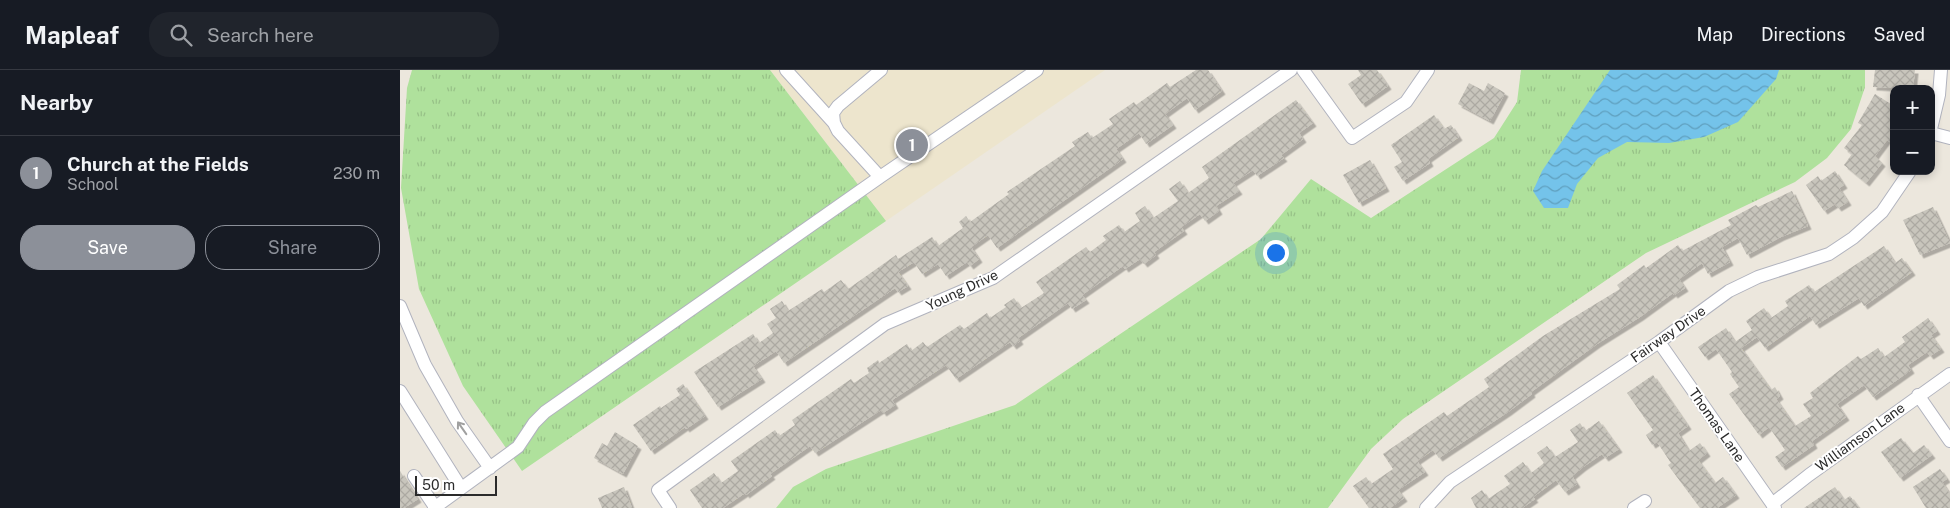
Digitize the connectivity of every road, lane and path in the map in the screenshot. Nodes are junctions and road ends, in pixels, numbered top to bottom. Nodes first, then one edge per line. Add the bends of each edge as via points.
1 (786, 70) edge
2 (881, 70) edge
3 (1038, 70) edge
4 (1291, 70) edge
5 (1303, 70) edge
6 (1428, 70) edge
7 (1941, 70) edge
8 (1935, 112) edge
9 (834, 122) junction
10 (1935, 134) edge
11 (1950, 138) edge
12 (1907, 175) edge
13 (880, 178) junction
14 (400, 306) edge
15 (1659, 342) junction
16 (1950, 374) edge
17 (400, 391) edge
18 (1918, 396) junction
19 (1950, 441) edge
20 (490, 468) junction
21 (414, 476) dead end
22 (461, 488) junction
23 (1774, 506) edge
24 (435, 508) edge
25 (670, 508) edge
26 (1426, 508) edge

1 - 9 street
2 - 9 street via 838,106 833,114
3 - 13 street
4 - 25 street, Young Drive via 993,278 885,324 658,490
5 - 6 street via 1352,138 1406,102
7 - 8 street
9 - 13 street via 838,131
10 - 11 street
12 - 15 street, Fairway Drive via 1882,212 1853,238 1829,254 1758,277 1729,291
13 - 20 street via 545,412 518,447
20 -> 14 street via 425,365
15 - 23 street, Thomas Lane
15 - 26 street, Fairway Drive via 1450,482
16 - 18 street, Williamson Lane
17 - 22 street
18 - 19 street
18 - 23 street, Williamson Lane via 1809,475
20 - 22 street
21 - 24 street
22 - 24 street

